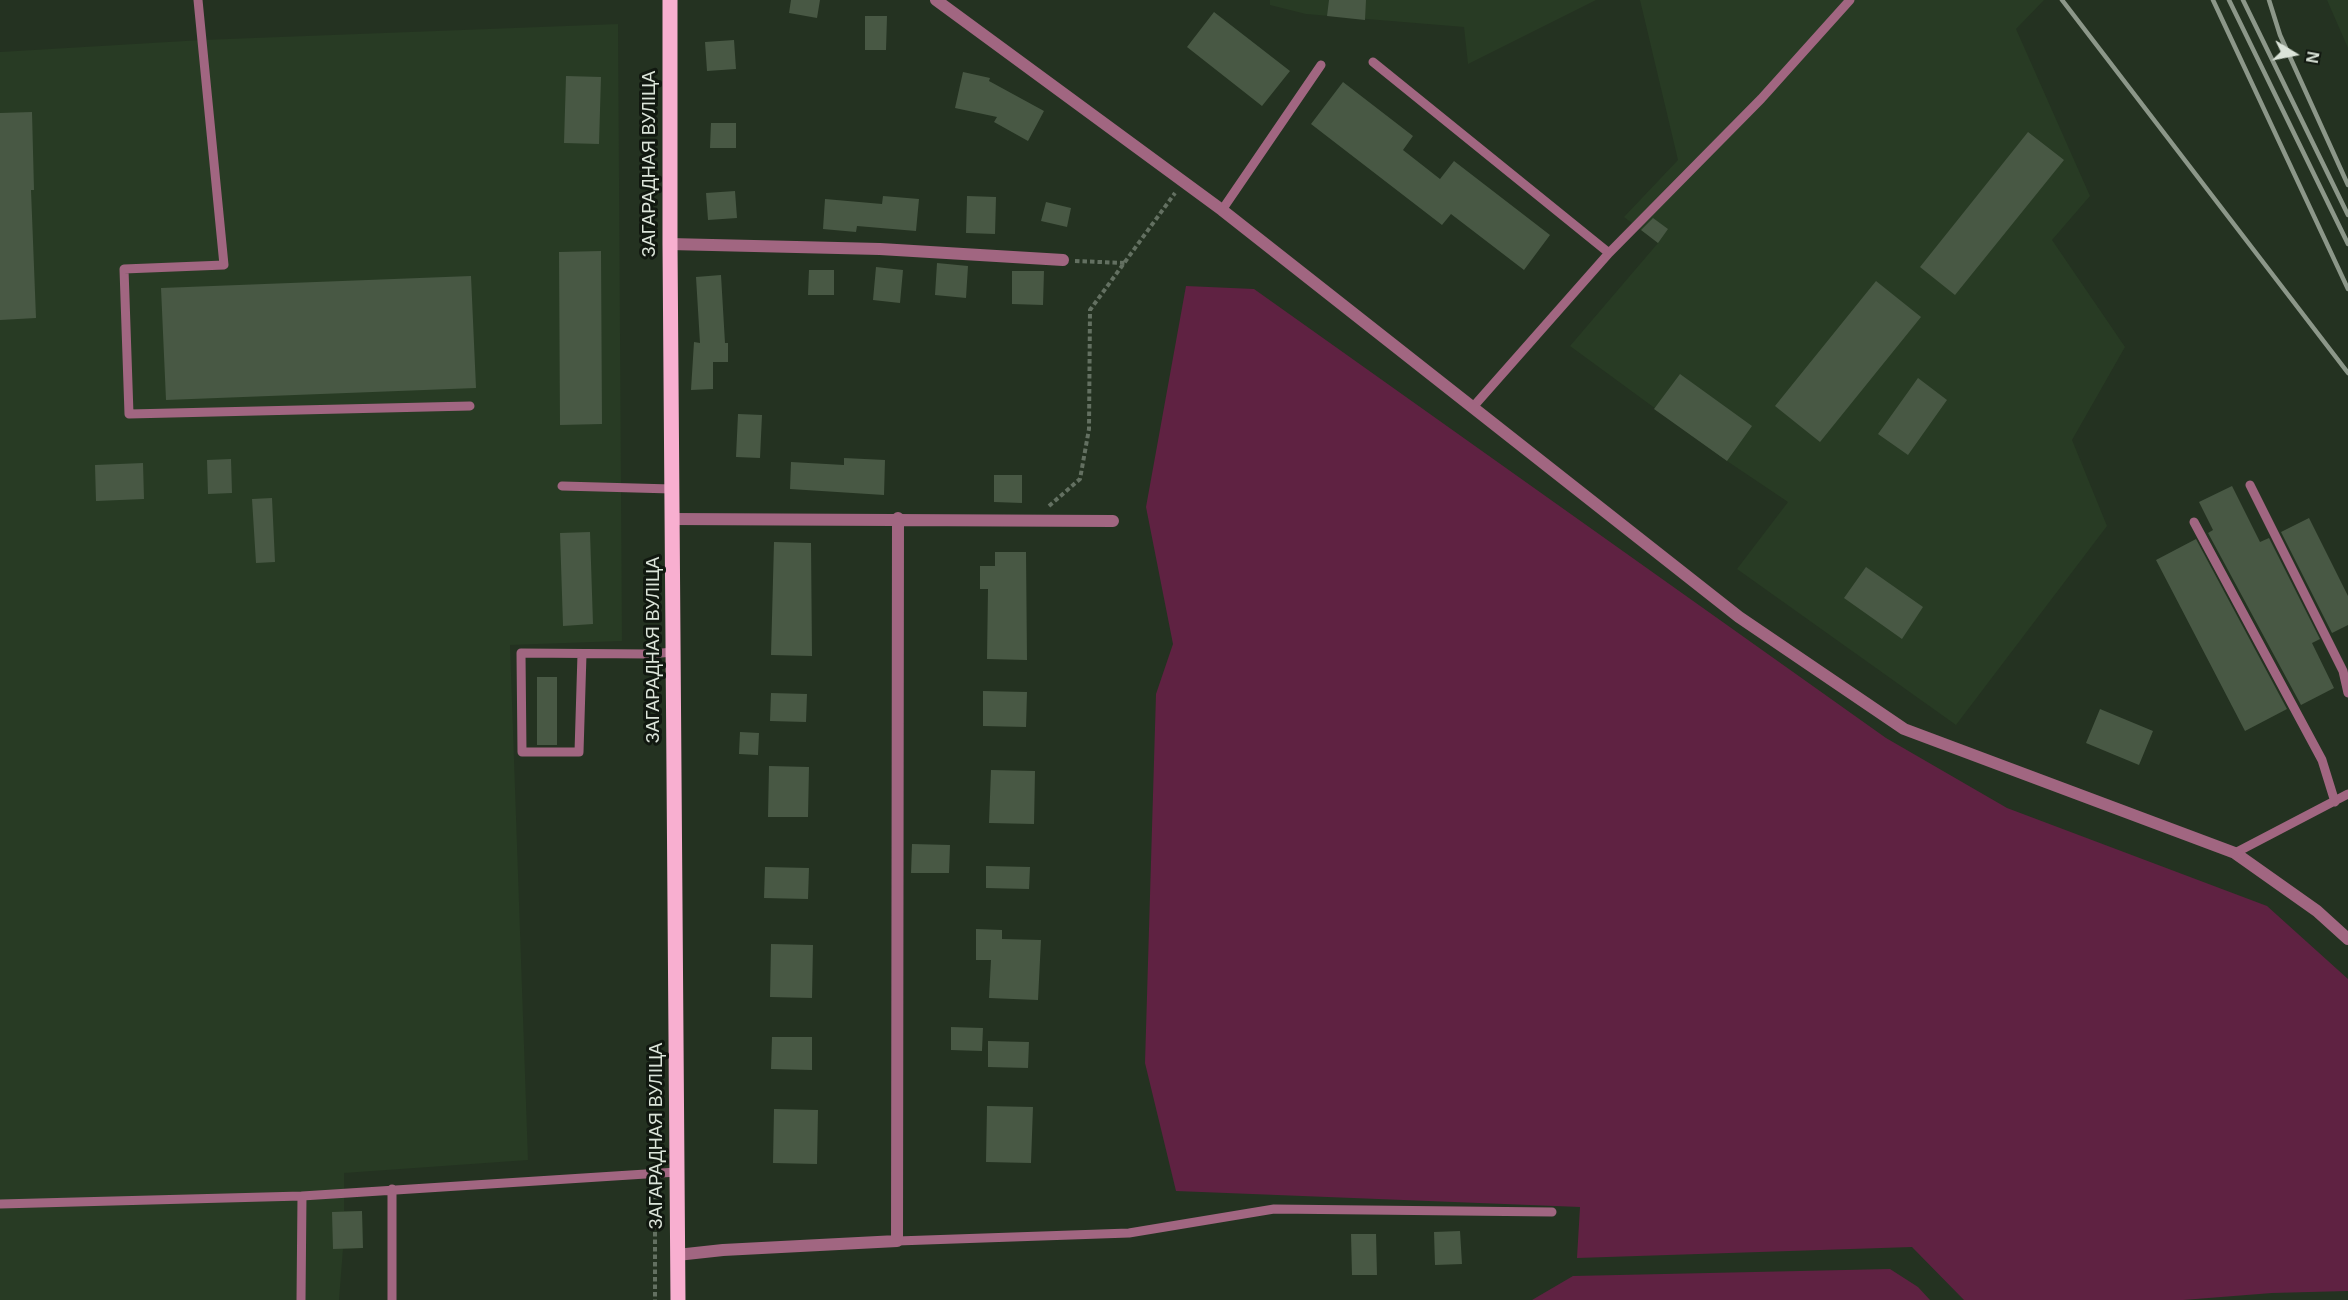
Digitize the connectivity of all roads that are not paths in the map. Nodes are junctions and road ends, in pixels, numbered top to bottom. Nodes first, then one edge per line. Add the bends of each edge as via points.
1 (198, 0) edge
2 (670, 0) edge
3 (936, 0) edge
4 (1850, 0) edge
5 (1373, 62) dead end
6 (1321, 65) dead end
7 (1222, 210) junction
8 (670, 244) junction
9 (1609, 253) junction
10 (1063, 260) road end
11 (470, 406) dead end
12 (1473, 407) junction
13 (2250, 484) dead end
14 (562, 486) dead end
15 (672, 489) junction
16 (898, 518) junction
17 (672, 519) junction
18 (1113, 521) dead end
19 (2194, 522) dead end
20 (674, 652) junction
21 (582, 654) junction
22 (2348, 693) edge
23 (2348, 794) edge
24 (2335, 802) junction
25 (2235, 853) junction
26 (2348, 939) edge
27 (677, 1172) junction
28 (392, 1189) junction
29 (302, 1196) junction
30 (0, 1204) edge
31 (1552, 1212) dead end
32 (897, 1241) junction
33 (677, 1255) junction
34 (301, 1300) edge
35 (392, 1300) edge
36 (678, 1300) edge

1 - 11 lane via 224,265 124,269 129,414
2 - 8 main road, ЗАГАРАДНАЯ ВУЛІЦА
3 - 7 street
4 - 9 lane via 1761,99
5 - 9 lane
6 - 7 lane
7 - 12 street
8 - 10 street via 880,249
8 - 15 main road, ЗАГАРАДНАЯ ВУЛІЦА
9 - 12 lane
12 - 25 street via 1739,616 1904,729
13 - 22 lane via 2343,671
14 - 15 lane
15 - 17 main road, ЗАГАРАДНАЯ ВУЛІЦА
16 - 17 street
16 - 18 street
16 - 32 street
17 - 20 main road, ЗАГАРАДНАЯ ВУЛІЦА
19 - 24 lane via 2322,760
20 - 21 lane
20 - 27 main road, ЗАГАРАДНАЯ ВУЛІЦА
21 - 21 lane via 521,653 522,752 579,752
23 - 24 lane
24 - 25 lane
25 - 26 street via 2317,911
27 - 28 lane
27 - 33 main road, ЗАГАРАДНАЯ ВУЛІЦА
28 - 29 lane
28 - 35 lane
29 - 30 lane
29 - 34 lane
31 - 32 lane via 1274,1209 1129,1233
32 - 33 street
33 - 36 main road, ЗАГАРАДНАЯ ВУЛІЦА

